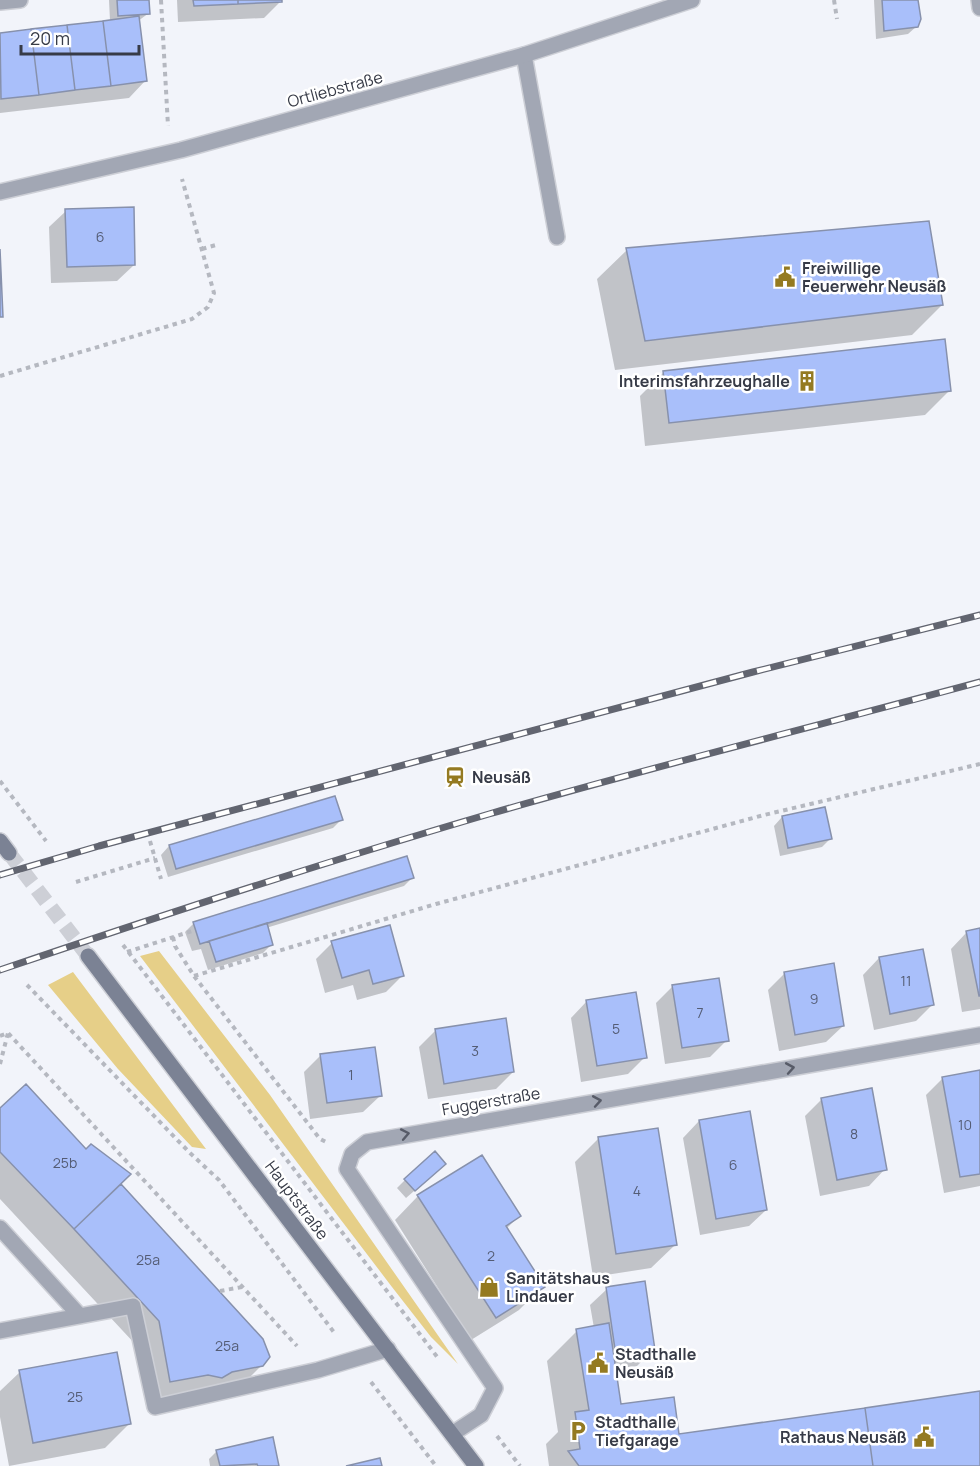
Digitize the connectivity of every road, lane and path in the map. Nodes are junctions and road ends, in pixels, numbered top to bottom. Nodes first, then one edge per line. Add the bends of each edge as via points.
1 (20, 0) edge
2 (161, 0) edge
3 (692, 0) edge
4 (834, 0) edge
5 (979, 0) edge
6 (0, 2) edge
7 (675, 3) edge
8 (980, 8) edge
9 (837, 20) dead end
10 (524, 55) junction
11 (174, 151) junction
12 (0, 192) edge
13 (557, 237) dead end
14 (216, 245) dead end
15 (202, 249) junction
16 (0, 376) edge
17 (980, 764) edge
18 (0, 781) edge
19 (46, 841) dead end
20 (150, 841) dead end
21 (155, 858) junction
22 (161, 879) dead end
23 (76, 882) dead end
24 (192, 931) dead end
25 (173, 937) junction
26 (123, 945) dead end
27 (128, 952) junction
28 (88, 956) tunnel mouth
29 (194, 976) junction
30 (27, 985) dead end
31 (8, 1033) junction
32 (980, 1035) edge
33 (0, 1036) edge
34 (0, 1064) edge
35 (352, 1154) junction
36 (0, 1228) edge
37 (242, 1287) junction
38 (220, 1291) dead end
39 (80, 1316) junction
40 (0, 1331) edge
41 (388, 1349) junction
42 (353, 1359) junction
43 (444, 1368) dead end
44 (318, 1370) junction
45 (481, 1415) junction
46 (452, 1434) junction
47 (435, 1466) edge
48 (476, 1466) edge
49 (520, 1466) edge

1 - 6 street
2 - 11 path via 166,121
3 - 7 street, Ortliebstraße
4 - 9 path
5 - 8 street
7 - 10 street, Ortliebstraße
10 - 11 street, Ortliebstraße
10 - 13 street
11 - 12 street, Ortliebstraße
11 - 15 path
14 - 15 path
15 - 16 path via 214,293 208,307 192,319
17 - 29 path via 764,815 436,904
18 - 19 path
20 - 21 path
21 - 22 path
21 - 23 path
24 - 25 path
25 - 27 path
25 - 29 path
26 - 27 path
27 - 43 path
28 - 41 street, Hauptstraße
29 - 35 path via 320,1139
30 - 42 path via 219,1180
31 - 33 path
31 - 34 path
31 - 37 path
35 -> 32 street, Fuggerstraße via 367,1142 406,1134
35 - 45 street via 347,1169 495,1388
36 - 39 street
37 - 38 path
37 - 44 path
39 - 40 street
39 - 44 street via 133,1306 155,1407
41 - 42 street
41 - 46 street, Hauptstraße
42 - 44 street
42 - 47 path
45 - 46 street
45 - 49 path
46 - 48 street, Hauptstraße

